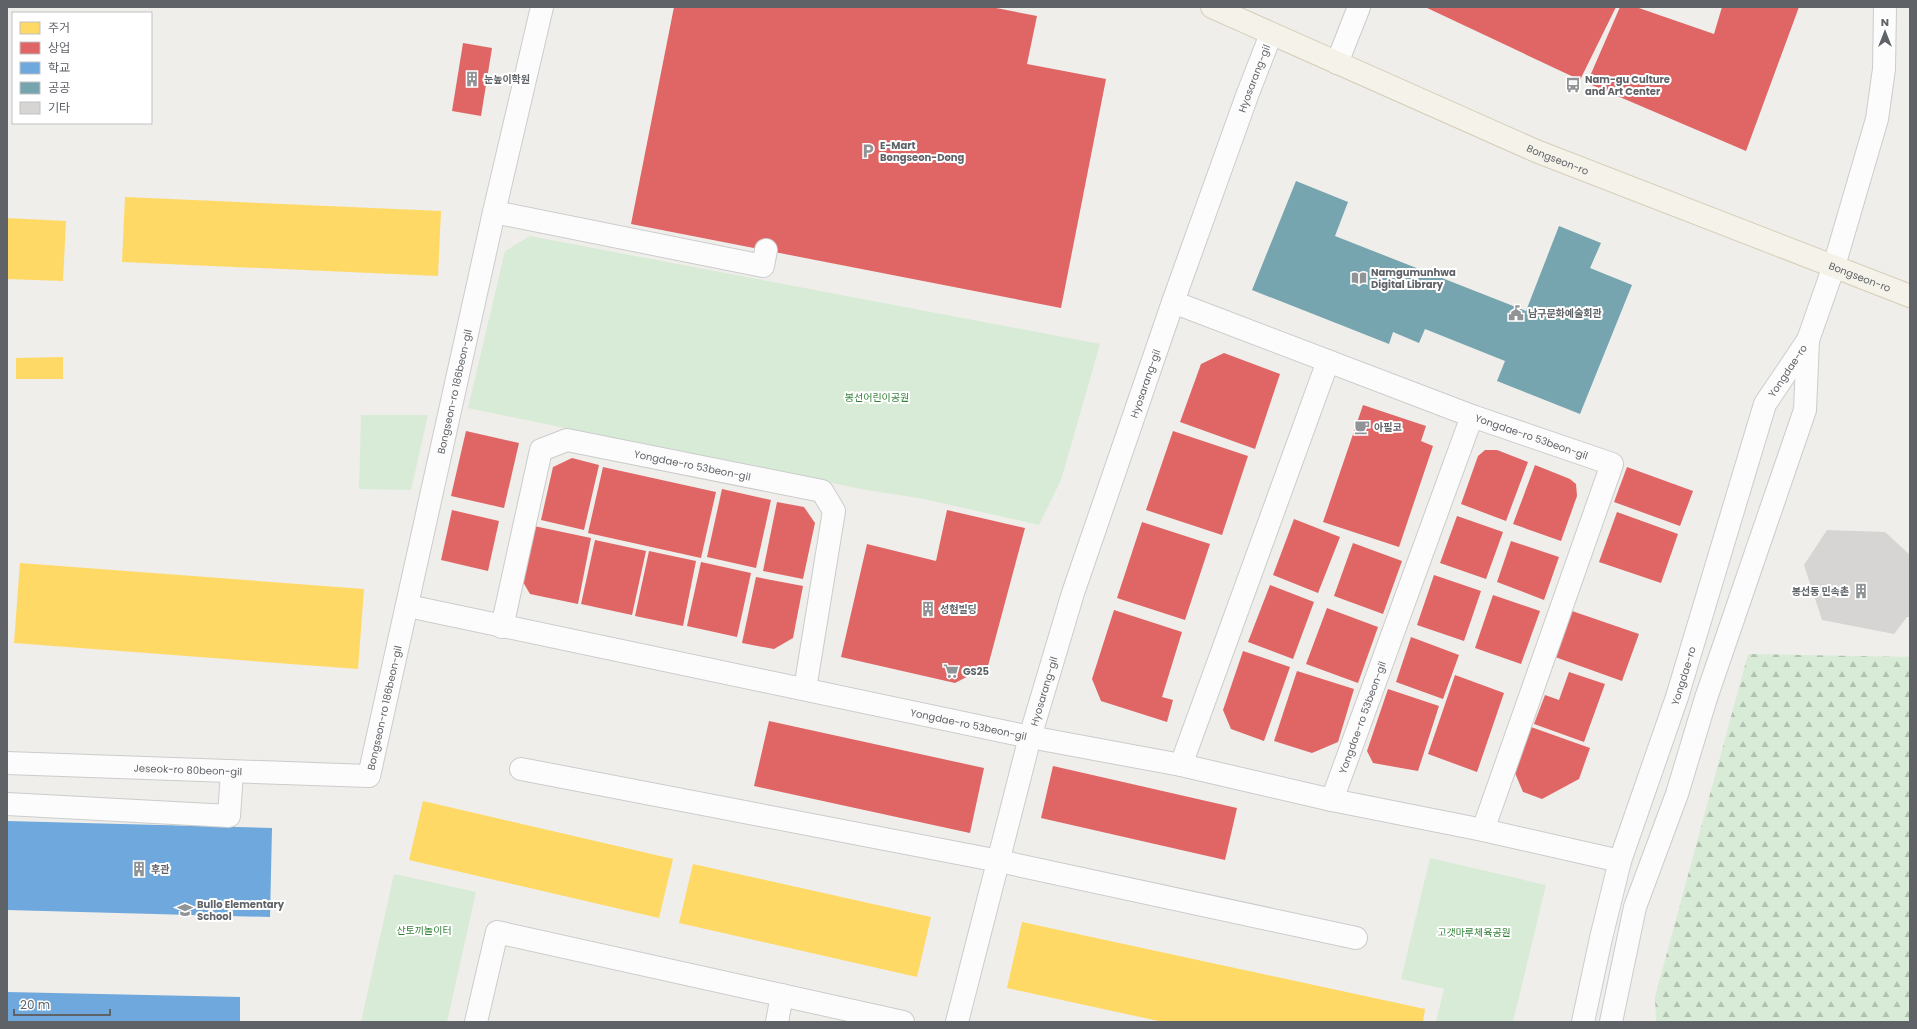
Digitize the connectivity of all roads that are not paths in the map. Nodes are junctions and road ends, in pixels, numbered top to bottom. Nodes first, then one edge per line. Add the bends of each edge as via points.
1 (542, 7) edge
2 (1212, 7) edge
3 (1359, 7) edge
4 (1885, 7) edge
5 (1271, 34) junction
6 (1337, 63) junction
7 (494, 212) junction
8 (766, 250) dead end
9 (1834, 266) junction
10 (1910, 296) edge
11 (1173, 302) junction
12 (1808, 340) junction
13 (1328, 361) junction
14 (1472, 416) junction
15 (408, 606) junction
16 (502, 627) junction
17 (805, 689) junction
18 (1030, 737) junction
19 (7, 763) edge
20 (1180, 765) junction
21 (521, 769) dead end
22 (232, 772) junction
23 (369, 776) joint
24 (1332, 800) junction
25 (7, 804) edge
26 (1483, 830) junction
27 (999, 861) junction
28 (1620, 861) junction
29 (1356, 938) dead end
30 (782, 995) junction
31 (476, 1022) edge
32 (777, 1022) edge
33 (903, 1022) edge
34 (957, 1022) edge
35 (1583, 1022) edge
36 (1611, 1022) edge

1 - 7 street, Bongseon-ro 186beon-gil
2 - 5 main road, Bongseon-ro
3 - 6 street
4 - 9 street, Yongdae-ro via 1884,69 1877,119
5 - 6 main road, Bongseon-ro
5 - 11 street, Hyosarang-gil
6 - 9 main road, Bongseon-ro via 1536,151
7 - 8 street via 763,266
7 - 15 street, Bongseon-ro 186beon-gil
9 - 10 main road, Bongseon-ro
9 - 12 street, Yongdae-ro
11 - 13 street
11 - 18 street, Hyosarang-gil via 1074,593
12 - 28 street, Yongdae-ro via 1765,404 1677,697
12 - 36 street, Yongdae-ro via 1805,410 1706,698 1677,794 1635,907
13 - 14 street
13 - 20 street
14 - 24 street, Yongdae-ro 53beon-gil
14 - 26 street, Yongdae-ro 53beon-gil via 1612,464
15 - 16 street, Yongdae-ro 53beon-gil
15 - 23 street, Bongseon-ro 186beon-gil
16 - 17 street, Yongdae-ro 53beon-gil
16 - 17 street, Yongdae-ro 53beon-gil via 541,450 566,440 822,491 834,511
17 - 18 street, Yongdae-ro 53beon-gil
18 - 20 street, Yongdae-ro 53beon-gil
18 - 27 street, Hyosarang-gil
19 - 22 street, Jeseok-ro 80beon-gil
20 - 24 street, Yongdae-ro 53beon-gil
21 - 27 street
22 - 23 street, Jeseok-ro 80beon-gil
22 - 25 street via 229,816
24 - 26 street, Yongdae-ro 53beon-gil
26 - 28 street, Yongdae-ro 53beon-gil
27 - 29 street
27 - 34 street, Hyosarang-gil
28 - 35 street, Yongdae-ro
30 - 31 street via 497,932
30 - 32 street
30 - 33 street

